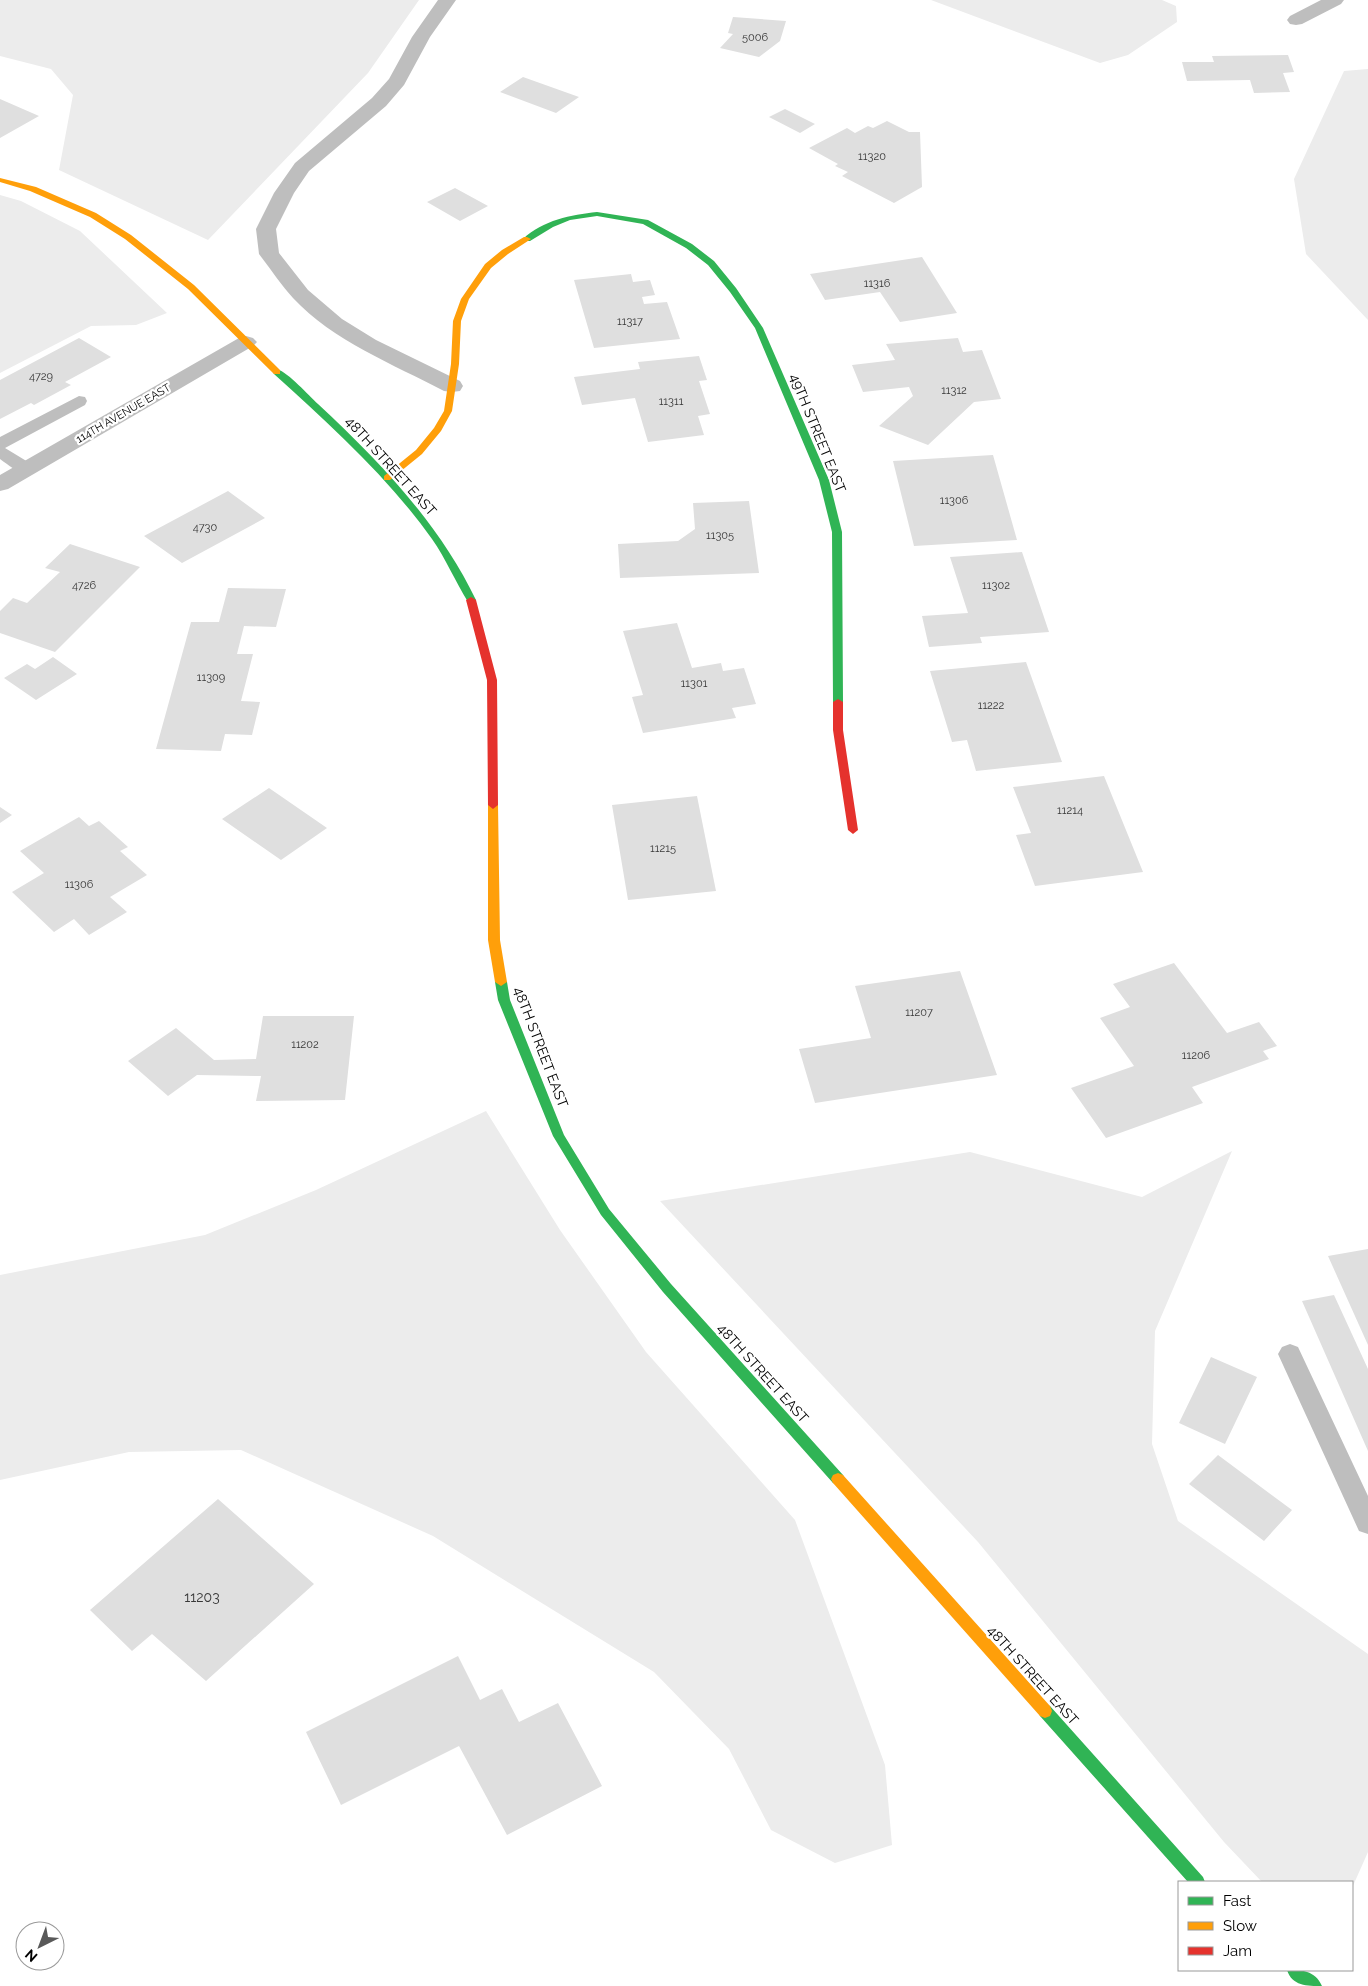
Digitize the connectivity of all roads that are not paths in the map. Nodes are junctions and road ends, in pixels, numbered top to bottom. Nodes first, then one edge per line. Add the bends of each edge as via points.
1 (447, 0) edge
2 (1335, 0) edge
3 (1296, 20) dead end
4 (0, 180) edge
5 (246, 342) junction
6 (452, 386) junction
7 (78, 401) dead end
8 (0, 444) edge
9 (0, 452) edge
10 (27, 469) junction
11 (387, 478) junction
12 (0, 484) edge
13 (853, 830) dead end
14 (1290, 1354) dead end
15 (1368, 1523) edge
16 (1197, 1881) edge
17 (1295, 1971) edge
18 (1314, 1986) edge

1 - 6 street via 421,37 397,81 379,102 302,167 284,193 266,229 269,254 301,294 336,323 369,344
2 - 3 street
4 - 5 street, 48TH STREET EAST via 33,189 93,215 128,237 191,287
5 - 10 street, 114TH AVENUE EAST
5 - 11 street, 48TH STREET EAST
6 - 11 street, 49TH STREET EAST via 448,411 438,428 418,452
6 - 13 street, 49TH STREET EAST via 457,321 464,299 488,266 527,237 568,218 597,214 618,216 662,230 711,263 759,328 824,480 837,532 838,730
7 - 8 lane
9 - 10 lane
10 - 12 street, 114TH AVENUE EAST
11 - 16 street, 48TH STREET EAST via 448,557 470,597 478,621 492,680 494,940 504,1000 559,1136 606,1212 666,1288
14 - 15 lane
17 - 18 street

